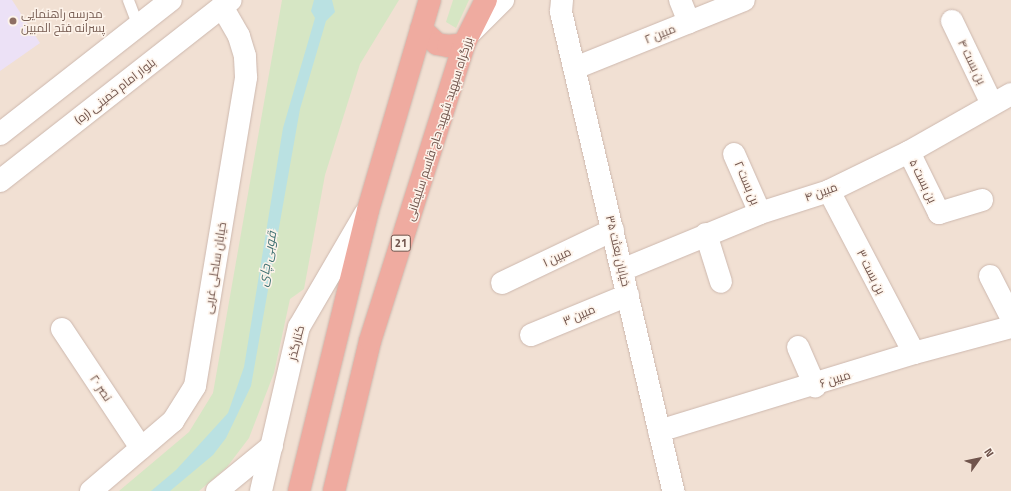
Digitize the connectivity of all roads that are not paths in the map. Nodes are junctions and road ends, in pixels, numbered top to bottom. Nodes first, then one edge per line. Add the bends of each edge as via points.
1 (128, 0) edge
2 (171, 0) edge
3 (430, 0) edge
4 (486, 0) edge
5 (503, 0) edge
6 (680, 0) edge
7 (744, 0) edge
8 (226, 3) edge
9 (557, 4) edge
10 (952, 21) dead end
11 (689, 22) junction
12 (139, 28) junction
13 (421, 29) junction
14 (467, 39) junction
15 (575, 68) junction
16 (1011, 94) edge
17 (992, 104) junction
18 (0, 134) edge
19 (909, 152) junction
20 (734, 154) dead end
21 (0, 181) edge
22 (829, 191) junction
23 (982, 200) dead end
24 (368, 210) junction
25 (760, 213) junction
26 (613, 230) junction
27 (706, 234) junction
28 (622, 270) junction
29 (990, 276) dead end
30 (721, 282) dead end
31 (502, 283) dead end
32 (628, 295) junction
33 (1011, 317) edge
34 (1011, 327) edge
35 (62, 329) dead end
36 (531, 335) dead end
37 (798, 347) dead end
38 (914, 353) junction
39 (814, 386) junction
40 (660, 431) junction
41 (272, 446) junction
42 (141, 448) junction
43 (91, 491) edge
44 (217, 491) edge
45 (260, 491) edge
46 (299, 491) edge
47 (334, 491) edge
48 (673, 491) edge

1 - 12 lane
2 - 12 street
3 - 13 highway
4 - 14 highway, بزرگراه سپهبد شهید حاج قاسم سلیمانی / 21
5 - 14 street
6 - 11 street
7 - 11 street, مبین ۲
8 - 21 street, بلوار امام خمینی (ره)
8 - 42 street, خیابان ساحلی غربی via 245,56 246,77 199,370 186,404 173,421
9 - 15 street, خیابان بعثت ۳۵
10 - 17 street, بن بست ۴
11 - 15 street, مبین ۲
12 - 18 street
13 - 14 highway via 437,44 448,46
13 - 24 highway
14 - 47 highway, بزرگراه سپهبد شهید حاج قاسم سلیمانی / 21 via 370,341
15 - 26 street, خیابان بعثت ۳۵
16 - 17 street, مبین ۴
17 - 19 street, مبین ۴
19 - 22 street, مبین ۴
19 - 23 street, بن بست ۵ via 939,213
20 - 25 street, بن بست ۲
22 - 25 street, مبین ۴
22 - 38 street, بن بست ۳
24 - 41 street, کنارگذر via 299,327
24 - 46 highway
25 - 27 street, مبین ۴
26 - 28 street, خیابان بعثت ۳۵
26 - 31 street, مبین ۱
27 - 28 street, مبین ۴
27 - 30 street
28 - 32 street, خیابان بعثت ۳۵
29 - 33 street
32 - 36 street, مبین ۳
32 - 40 street, خیابان بعثت ۳۵
34 - 38 street, مبین ۶
35 - 42 street, نصر ۲۰
37 - 39 street
38 - 39 street, مبین ۶
39 - 40 street, مبین ۶
40 - 48 street, خیابان بعثت ۳۵
41 - 44 street
41 - 45 street, کنارگذر
42 - 43 street, خیابان ساحلی غربی

